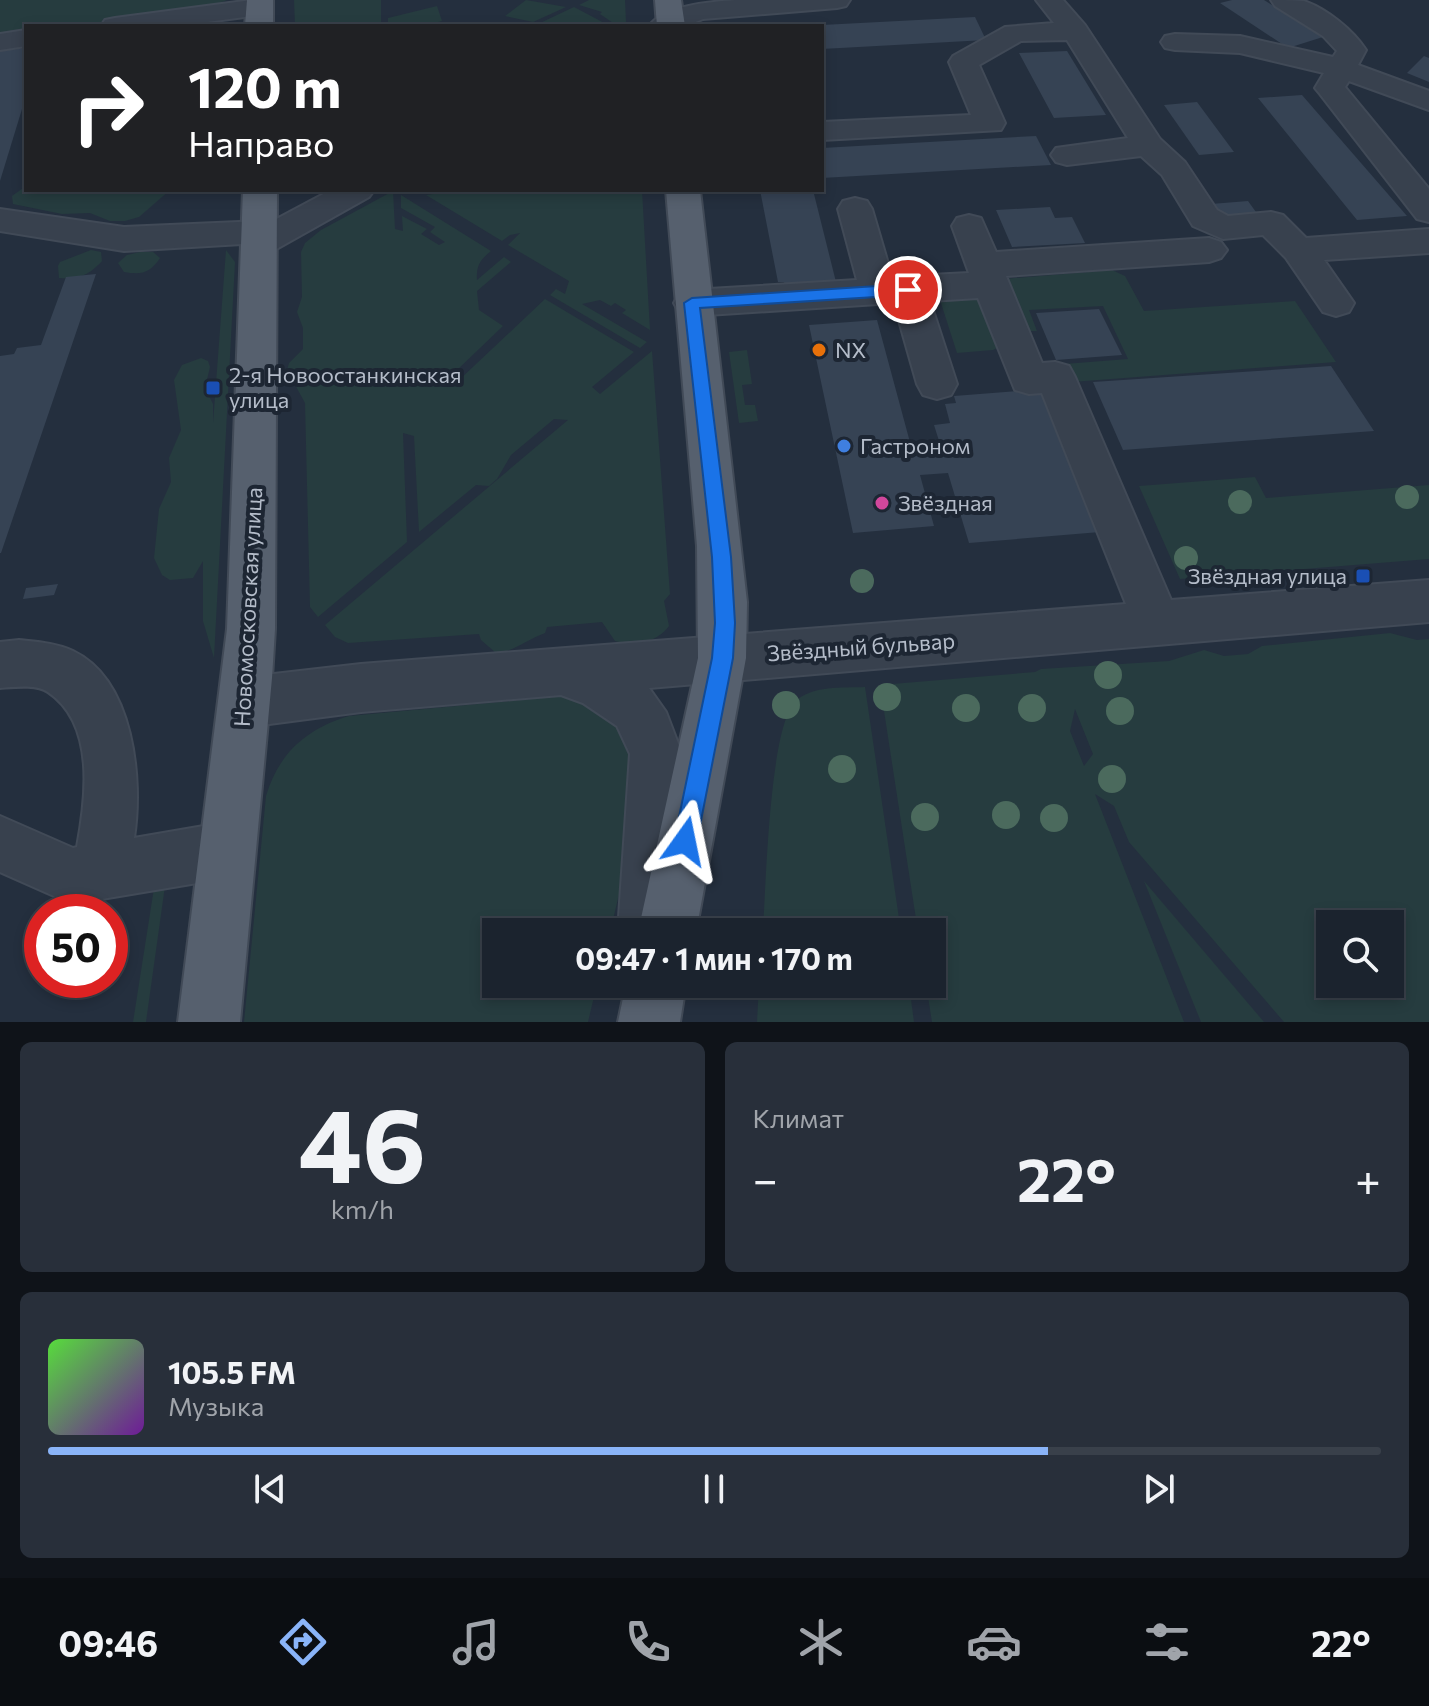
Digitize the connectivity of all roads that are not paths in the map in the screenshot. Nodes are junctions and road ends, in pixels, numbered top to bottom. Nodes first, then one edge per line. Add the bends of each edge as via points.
1 (828, 0) edge
2 (837, 0) edge
3 (1049, 0) edge
4 (1284, 0) edge
5 (260, 11) edge
6 (668, 18) edge
7 (134, 24) edge
8 (1075, 31) junction
9 (24, 38) edge
10 (0, 42) edge
11 (1177, 44) dead end
12 (1344, 68) junction
13 (1429, 101) edge
14 (824, 131) edge
15 (1148, 145) junction
16 (1067, 155) dead end
17 (260, 192) edge
18 (353, 192) edge
19 (683, 192) edge
20 (855, 209) dead end
21 (1429, 211) edge
22 (0, 220) edge
23 (969, 226) dead end
24 (108, 238) junction
25 (259, 238) junction
26 (1429, 241) edge
27 (1209, 250) dead end
28 (1298, 250) junction
29 (0, 253) edge
30 (987, 274) junction
31 (893, 291) junction
32 (692, 303) junction
33 (1336, 303) dead end
34 (937, 384) dead end
35 (1429, 601) edge
36 (1158, 624) junction
37 (722, 658) junction
38 (0, 665) edge
39 (563, 673) junction
40 (247, 702) junction
41 (0, 844) edge
42 (227, 850) junction
43 (100, 872) junction
44 (647, 918) edge
45 (670, 918) edge
46 (647, 998) edge
47 (653, 998) edge
48 (209, 1022) edge
49 (648, 1022) edge

1 - 2 street
1 - 6 street via 715,8
3 - 8 street
4 - 12 street via 1333,30 1352,50
5 - 7 street
8 - 14 street via 1015,33 963,62 990,123
8 - 15 street
9 - 10 street
11 - 12 street via 1212,40
12 - 13 street
12 - 21 street via 1330,88
15 - 16 street
15 - 28 street via 1174,169 1205,218 1223,228 1271,223
17 - 25 main road, Новомосковская улица
18 - 25 street
19 - 32 main road
20 - 31 street
22 - 24 street
23 - 30 street
24 - 25 street
24 - 29 street
25 - 40 main road, Новомосковская улица
26 - 28 street
27 - 30 street
28 - 33 street
30 - 31 street
30 - 36 street via 1029,379 1055,377
31 - 32 street
31 - 34 street
32 - 37 main road via 721,557
35 - 36 street, Звёздный бульвар
36 - 37 street, Звёздный бульвар
37 - 39 street, Звёздный бульвар
37 - 45 main road
38 - 43 street via 59,669 93,701 110,757 109,821
39 - 40 street, Звёздный бульвар
39 - 44 street via 596,683 635,708 652,742 657,783
40 - 42 main road, Новомосковская улица
41 - 43 street via 72,876
42 - 43 street
42 - 48 main road, Новомосковская улица
46 - 49 street
47 - 49 main road

